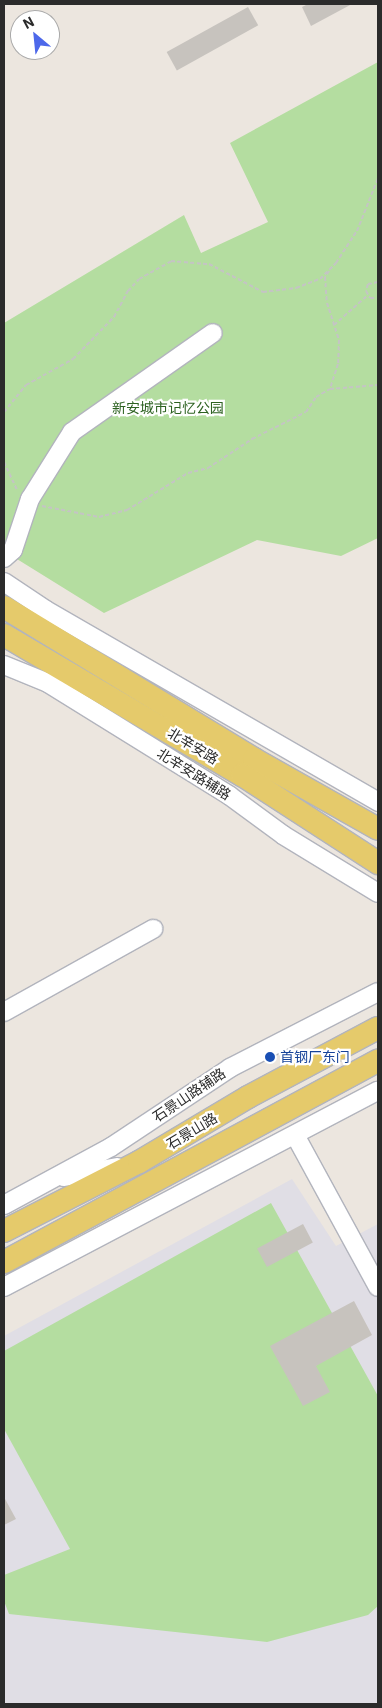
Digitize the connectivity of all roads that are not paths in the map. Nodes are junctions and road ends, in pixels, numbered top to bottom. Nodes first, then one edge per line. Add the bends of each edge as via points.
1 (213, 332) dead end
2 (4, 558) edge
3 (4, 582) edge
4 (4, 607) edge
5 (46, 610) junction
6 (4, 635) edge
7 (70, 647) junction
8 (4, 665) edge
9 (143, 716) junction
10 (190, 771) junction
11 (378, 802) edge
12 (378, 828) edge
13 (378, 863) edge
14 (378, 893) edge
15 (153, 929) dead end
16 (378, 992) edge
17 (4, 1012) edge
18 (378, 1028) edge
19 (378, 1061) edge
20 (378, 1091) edge
21 (295, 1135) junction
22 (140, 1162) junction
23 (52, 1179) junction
24 (4, 1205) edge
25 (4, 1231) edge
26 (4, 1262) edge
27 (372, 1262) edge
28 (378, 1286) edge
29 (4, 1287) edge

1 - 2 street via 72,432 30,499 13,550
3 - 5 street
4 - 7 main road, 北辛安路
5 - 7 street
5 - 11 street
6 - 9 main road, 北辛安路
7 - 12 main road, 北辛安路 via 254,759
8 - 10 street, 北辛安路辅路 via 48,684
9 - 10 street
9 - 13 main road, 北辛安路
10 - 14 street, 北辛安路辅路
15 - 17 street
16 - 23 street, 石景山路辅路 via 230,1068 111,1148
18 - 22 main road, 石景山路 via 248,1097
19 - 26 main road, 石景山路
20 - 21 street
21 - 27 street
21 - 29 street
22 - 23 street
22 - 25 main road, 石景山路
23 - 24 street, 石景山路辅路
27 - 28 street

